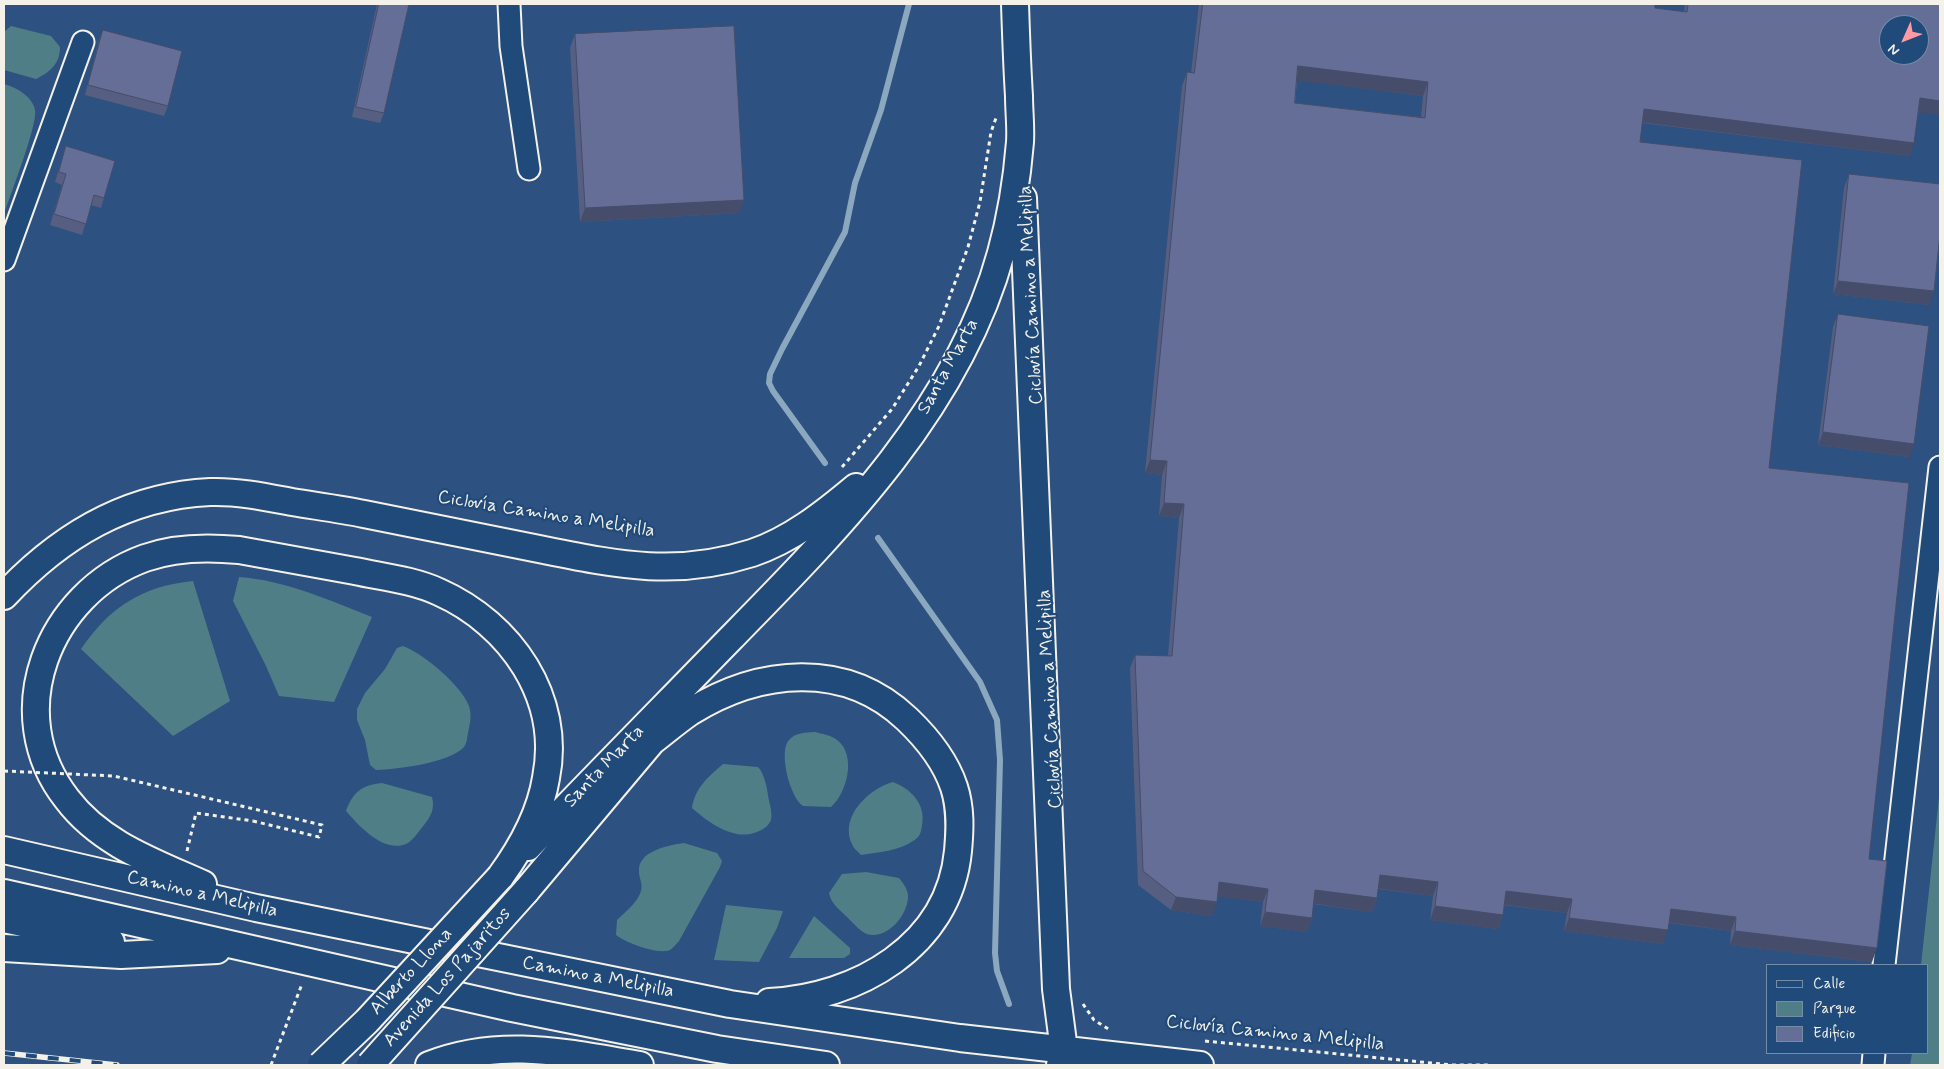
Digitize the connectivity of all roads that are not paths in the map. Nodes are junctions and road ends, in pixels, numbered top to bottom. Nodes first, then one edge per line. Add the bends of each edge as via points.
1 (509, 4) edge
2 (1015, 4) edge
3 (83, 42) dead end
4 (1020, 140) junction
5 (529, 169) dead end
6 (4, 260) edge
7 (907, 439) junction
8 (1940, 467) edge
9 (4, 596) edge
10 (712, 658) junction
11 (651, 742) junction
12 (4, 850) edge
13 (500, 877) junction
14 (526, 891) joint
15 (4, 893) edge
16 (256, 908) junction
17 (4, 919) edge
18 (4, 948) edge
19 (253, 949) junction
20 (189, 951) junction
21 (1884, 964) edge
22 (730, 1004) junction
23 (1199, 1053) edge
24 (1062, 1058) edge
25 (321, 1065) edge
26 (370, 1065) edge
27 (429, 1065) edge
28 (640, 1065) edge
29 (826, 1065) edge

1 - 5 lane via 511,46
2 - 4 main road, Santa Marta
3 - 6 lane
4 - 7 main road, Santa Marta via 1001,253 985,303 956,364
4 - 24 main road via 1056,989
7 - 9 main road via 843,498 798,531 754,552 705,564 665,568 618,563 266,496 213,492 183,494 137,505 102,519 55,548
7 - 10 main road, Santa Marta via 807,561
8 - 21 lane
10 - 11 main road, Santa Marta
10 - 13 main road, Santa Marta
11 - 14 main road, Santa Marta
11 - 22 main road via 691,712 750,685 790,677 831,680 864,690 899,711 936,751 954,789 960,830 954,877 940,911 914,944 866,977 824,994 778,1002
12 - 16 main road, Camino a Melipilla
13 - 16 main road via 534,818 549,759 547,721 536,685 498,631 455,600 421,585 219,548 183,550 146,558 97,584 73,608 54,635 43,662 36,703 36,724 44,761 60,791 80,816 121,847
13 - 25 main road, Alberto Llona, bridge via 367,1021
14 - 26 main road, Avenida Los Pajaritos, bridge
15 - 19 main road
16 - 22 main road, Camino a Melipilla
17 - 20 main road via 122,944
18 - 20 main road via 121,955
19 - 20 main road
19 - 29 main road via 651,1037
22 - 24 main road, Camino a Melipilla
23 - 24 main road, Camino a Melipilla
27 - 28 main road via 464,1054 498,1049 544,1050

